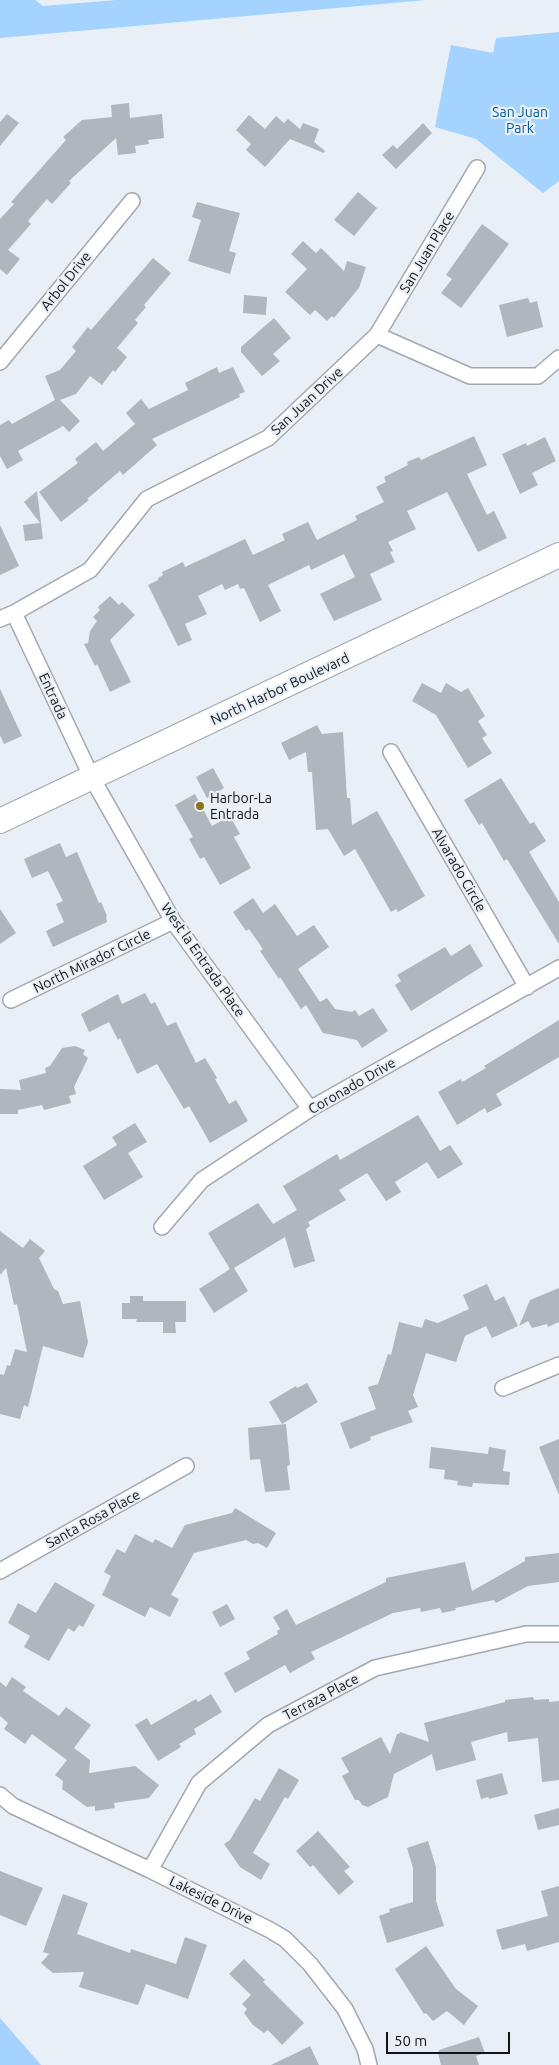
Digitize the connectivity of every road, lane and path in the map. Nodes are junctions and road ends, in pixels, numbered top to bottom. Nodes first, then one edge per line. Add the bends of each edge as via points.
1 (477, 168) dead end
2 (132, 201) dead end
3 (377, 335) junction
4 (559, 358) edge
5 (0, 362) edge
6 (559, 555) edge
7 (14, 613) junction
8 (0, 619) edge
9 (391, 752) dead end
10 (92, 778) junction
11 (0, 821) edge
12 (173, 921) junction
13 (559, 968) edge
14 (527, 987) junction
15 (11, 1000) dead end
16 (310, 1109) junction
17 (162, 1227) dead end
18 (559, 1365) edge
19 (503, 1388) dead end
20 (186, 1466) dead end
21 (0, 1571) edge
22 (559, 1634) edge
23 (0, 1795) edge
24 (150, 1870) junction
25 (369, 2065) edge

1 - 3 street, San Juan Place
2 - 5 street, Arbol Drive
3 - 4 street via 470,376 538,376
3 - 7 street, San Juan Drive via 268,438 146,499 90,570
6 - 10 main road, North Harbor Boulevard
7 - 8 street, San Juan Drive
7 - 10 street, Entrada
9 - 14 street, Alvarado Circle
10 - 11 main road, North Harbor Boulevard
10 - 12 street, West la Entrada Place
12 - 15 street, North Mirador Circle
12 - 16 street, West la Entrada Place
13 - 14 street, Coronado Drive
14 - 16 street, Coronado Drive
16 - 17 street, Coronado Drive via 202,1180
18 - 19 street
20 - 21 street, Santa Rosa Place
22 - 24 street, Terraza Place via 526,1634 375,1668 268,1725 199,1783
23 - 24 street, Lakeside Drive via 13,1806
24 - 25 street, Lakeside Drive via 285,1939 310,1964 345,2009

